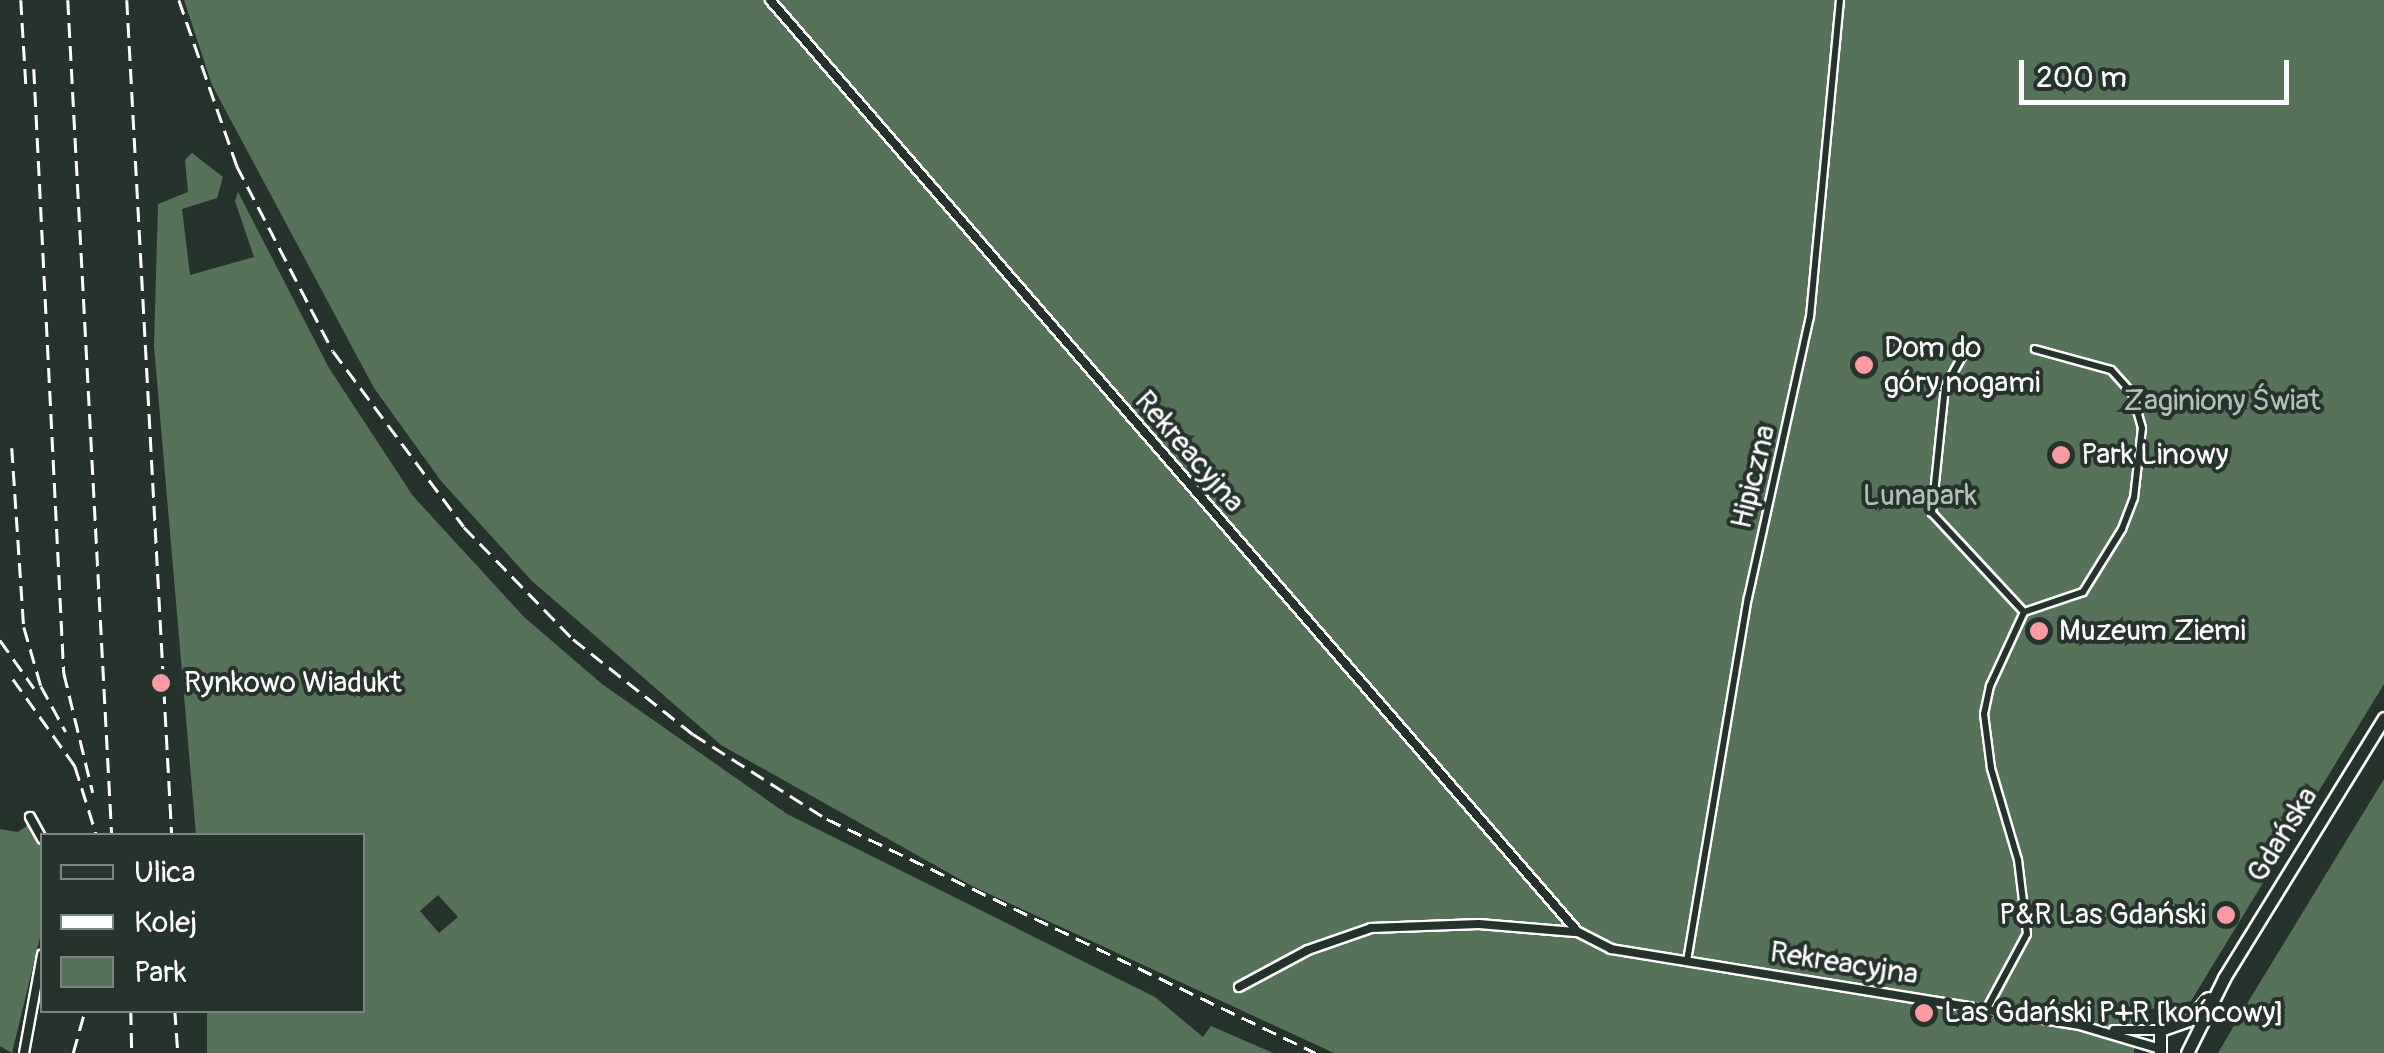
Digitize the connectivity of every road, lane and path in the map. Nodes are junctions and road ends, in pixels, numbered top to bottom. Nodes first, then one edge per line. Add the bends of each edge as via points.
1 (770, 0) edge
2 (1840, 0) edge
3 (2035, 348) dead end
4 (1963, 355) dead end
5 (2024, 612) junction
6 (2384, 718) edge
7 (30, 817) dead end
8 (40, 835) edge
9 (1578, 932) junction
10 (1686, 961) junction
11 (40, 966) edge
12 (2224, 978) junction
13 (1238, 987) dead end
14 (1986, 1010) junction
15 (2178, 1024) junction
16 (2106, 1030) junction
17 (2160, 1030) junction
18 (2191, 1039) junction
19 (2158, 1050) edge
20 (24, 1053) edge
21 (2187, 1053) edge

1 - 9 street, Rekreacyjna
2 - 10 street, Hipiczna via 1810,317 1748,598
3 - 5 street via 2111,370 2132,393 2142,428 2134,498 2083,592
4 - 5 street via 1945,387 1932,513
5 - 14 street via 1984,714 2027,934
6 - 12 main road, Gdańska
7 - 8 street
9 - 10 street, Rekreacyjna via 1611,949
9 - 13 street, Rekreacyjna via 1479,924 1371,928 1308,950
10 - 14 street, Rekreacyjna
11 - 20 street
12 - 15 main road, Gdańska
12 - 18 main road, Gdańska
14 - 16 street, Rekreacyjna
15 - 17 main road
15 - 18 main road
16 - 17 street, Rekreacyjna
16 - 19 street, Rekreacyjna
17 - 19 main road
18 - 21 main road, Gdańska

